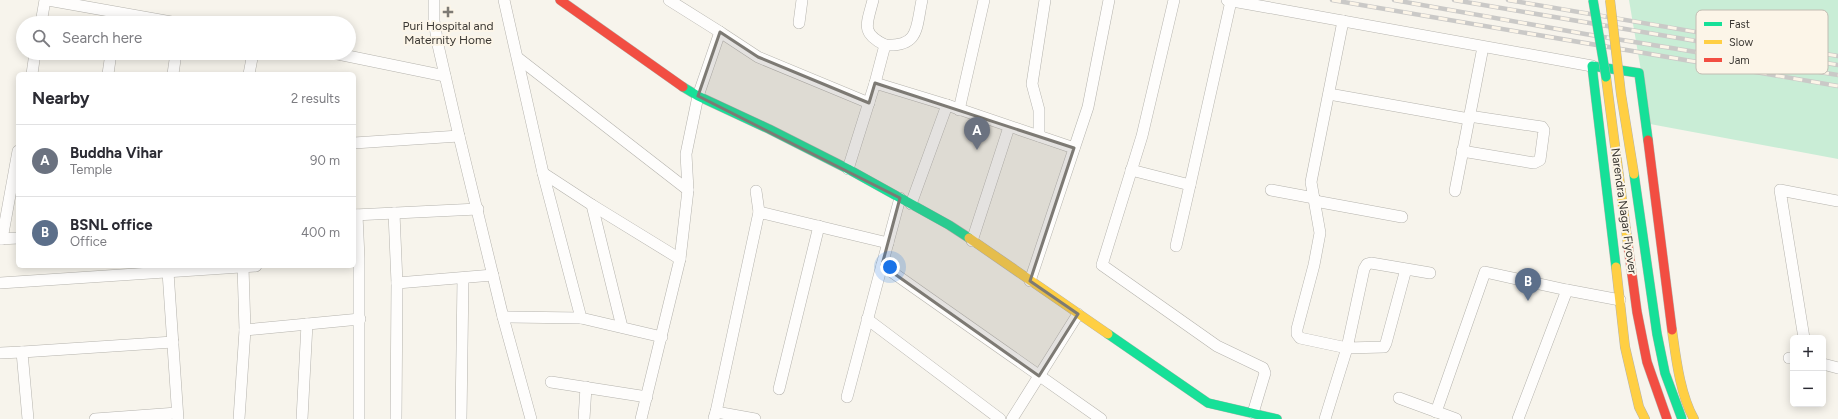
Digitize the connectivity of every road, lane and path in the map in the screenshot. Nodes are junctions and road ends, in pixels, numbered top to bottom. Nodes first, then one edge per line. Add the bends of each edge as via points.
1 (46, 0) edge
2 (434, 0) edge
3 (504, 0) edge
4 (560, 0) edge
5 (669, 0) edge
6 (802, 0) edge
7 (873, 0) edge
8 (922, 0) edge
9 (984, 0) edge
10 (1045, 0) edge
11 (1109, 0) edge
12 (1174, 0) edge
13 (1229, 0) edge
14 (1594, 0) edge
15 (1610, 0) edge
16 (575, 5) edge
17 (43, 16) edge
18 (109, 16) edge
19 (1343, 21) junction
20 (799, 23) dead end
21 (720, 32) junction
22 (885, 45) junction
23 (1483, 47) junction
24 (356, 58) edge
25 (518, 58) junction
26 (35, 60) edge
27 (110, 60) edge
28 (175, 60) edge
29 (252, 60) edge
30 (1592, 66) junction
31 (32, 72) edge
32 (108, 72) edge
33 (173, 72) edge
34 (249, 72) edge
35 (446, 76) junction
36 (875, 84) junction
37 (1329, 94) junction
38 (698, 96) junction
39 (869, 103) junction
40 (946, 105) junction
41 (958, 110) junction
42 (1469, 117) junction
43 (1009, 127) junction
44 (459, 136) junction
45 (1039, 136) junction
46 (356, 143) edge
47 (1074, 148) junction
48 (1462, 151) junction
49 (16, 161) edge
50 (848, 169) junction
51 (1131, 170) junction
52 (543, 173) junction
53 (1190, 185) junction
54 (688, 190) junction
55 (1271, 190) dead end
56 (756, 191) dead end
57 (1455, 191) dead end
58 (900, 198) junction
59 (1315, 199) junction
60 (1838, 201) edge
61 (911, 204) junction
62 (592, 205) junction
63 (478, 209) junction
64 (759, 212) junction
65 (394, 213) junction
66 (356, 215) edge
67 (1402, 217) dead end
68 (819, 226) junction
69 (16, 238) edge
70 (1, 239) edge
71 (972, 241) junction
72 (888, 243) junction
73 (1176, 246) dead end
74 (356, 258) edge
75 (680, 259) junction
76 (882, 264) junction
77 (228, 268) edge
78 (243, 268) edge
79 (1406, 269) junction
80 (168, 272) junction
81 (1430, 273) dead end
82 (493, 276) junction
83 (463, 278) junction
84 (1030, 281) junction
85 (0, 283) edge
86 (397, 283) junction
87 (1567, 290) junction
88 (1620, 300) junction
89 (1078, 314) junction
90 (503, 317) junction
91 (581, 318) junction
92 (360, 319) junction
93 (867, 319) junction
94 (307, 324) junction
95 (622, 327) junction
96 (245, 330) junction
97 (1804, 335) edge
98 (662, 337) junction
99 (172, 342) junction
100 (1347, 348) junction
101 (22, 352) junction
102 (0, 353) edge
103 (1826, 365) edge
104 (1838, 368) edge
105 (1039, 376) junction
106 (551, 382) dead end
107 (586, 387) junction
108 (780, 389) dead end
109 (647, 397) junction
110 (847, 397) dead end
111 (1399, 398) dead end
112 (1436, 412) junction
113 (1253, 413) junction
114 (177, 416) edge
115 (715, 416) edge
116 (28, 419) edge
117 (95, 419) edge
118 (239, 419) edge
119 (302, 419) edge
120 (359, 419) edge
121 (396, 419) edge
122 (461, 419) edge
123 (531, 419) edge
124 (584, 419) edge
125 (642, 419) edge
126 (755, 419) edge
127 (1000, 419) edge
128 (1012, 419) edge
129 (1101, 419) edge
130 (1277, 419) edge
131 (1325, 419) edge
132 (1456, 419) edge
133 (1518, 419) edge
134 (1645, 419) edge
135 (1667, 419) edge
136 (1682, 419) edge
137 (1694, 419) edge

1 - 17 street
1 - 18 street
2 - 35 street via 434,21
3 - 25 street
4 - 16 street
5 - 21 street
6 - 20 street
7 - 22 street via 868,33
8 - 22 street via 914,34 910,40 899,46
9 - 41 street
10 - 45 street via 1032,84 1039,110
11 - 47 street via 1088,107
12 - 51 street via 1142,136
13 - 19 street
13 - 53 street
14 - 135 street, Narendra Nagar Flyover, bridge via 1637,312 1647,362
15 - 136 street, Narendra Nagar Flyover, bridge via 1621,94 1643,227 1657,334 1666,373
16 - 38 street via 669,78
19 - 23 street
19 - 37 street
21 - 38 street
21 - 39 street via 758,57
22 - 36 street
23 - 30 street
23 - 42 street
24 - 35 street
25 - 52 street
25 - 54 street
26 - 31 street
27 - 32 street
28 - 33 street
29 - 34 street
30 - 88 street
30 - 137 street via 1639,73 1673,346 1689,410
35 - 44 street
36 - 39 street
36 - 40 street
37 - 42 street
37 - 59 street via 1311,182
38 - 50 street
38 - 54 street via 686,154
39 - 50 street
40 - 41 street
40 - 61 street
41 - 43 street
42 - 48 street
42 - 48 street via 1542,127 1544,130 1540,160 1534,163
43 - 45 street
43 - 71 street
44 - 46 street
44 - 63 street
45 - 47 street
47 - 84 street
48 - 57 street
49 - 70 street
50 - 58 street
51 - 53 street
51 - 113 street via 1102,265 1217,346 1263,368 1265,373
52 - 62 street
52 - 91 street
53 - 73 street
54 - 75 street
55 - 59 street
56 - 64 street
58 - 61 street
58 - 72 street
59 - 67 street
59 - 100 street via 1320,233 1297,334 1300,338
60 - 97 street via 1780,190
61 - 71 street
62 - 75 street
62 - 95 street
63 - 65 street
63 - 82 street
64 - 68 street
64 - 115 street
65 - 66 street
65 - 86 street
68 - 72 street
68 - 108 street
69 - 70 street
71 - 84 street
72 - 76 street
74 - 92 street
75 - 98 street
76 - 93 street
76 - 105 street
77 - 80 street
78 - 96 street
79 - 81 street
79 - 100 street via 1384,347
79 - 100 street via 1367,264
80 - 85 street
80 - 99 street
82 - 83 street
82 - 90 street
83 - 86 street
83 - 122 street
84 - 89 street
86 - 121 street
87 - 88 street
87 - 112 street via 1485,272
87 - 133 street
88 - 134 street via 1625,347 1639,407
89 - 105 street
89 - 113 street via 1208,403
90 - 91 street
90 - 123 street
91 - 95 street
92 - 94 street
92 - 120 street
93 - 110 street
93 - 127 street
94 - 96 street
94 - 119 street
95 - 98 street
96 - 118 street
98 - 109 street
99 - 101 street
99 - 114 street
100 - 131 street
101 - 102 street
101 - 116 street
103 - 104 street
105 - 128 street
105 - 129 street
106 - 107 street
107 - 109 street
107 - 124 street
109 - 125 street
111 - 112 street
112 - 132 street
113 - 130 street
114 - 117 street
115 - 126 street

